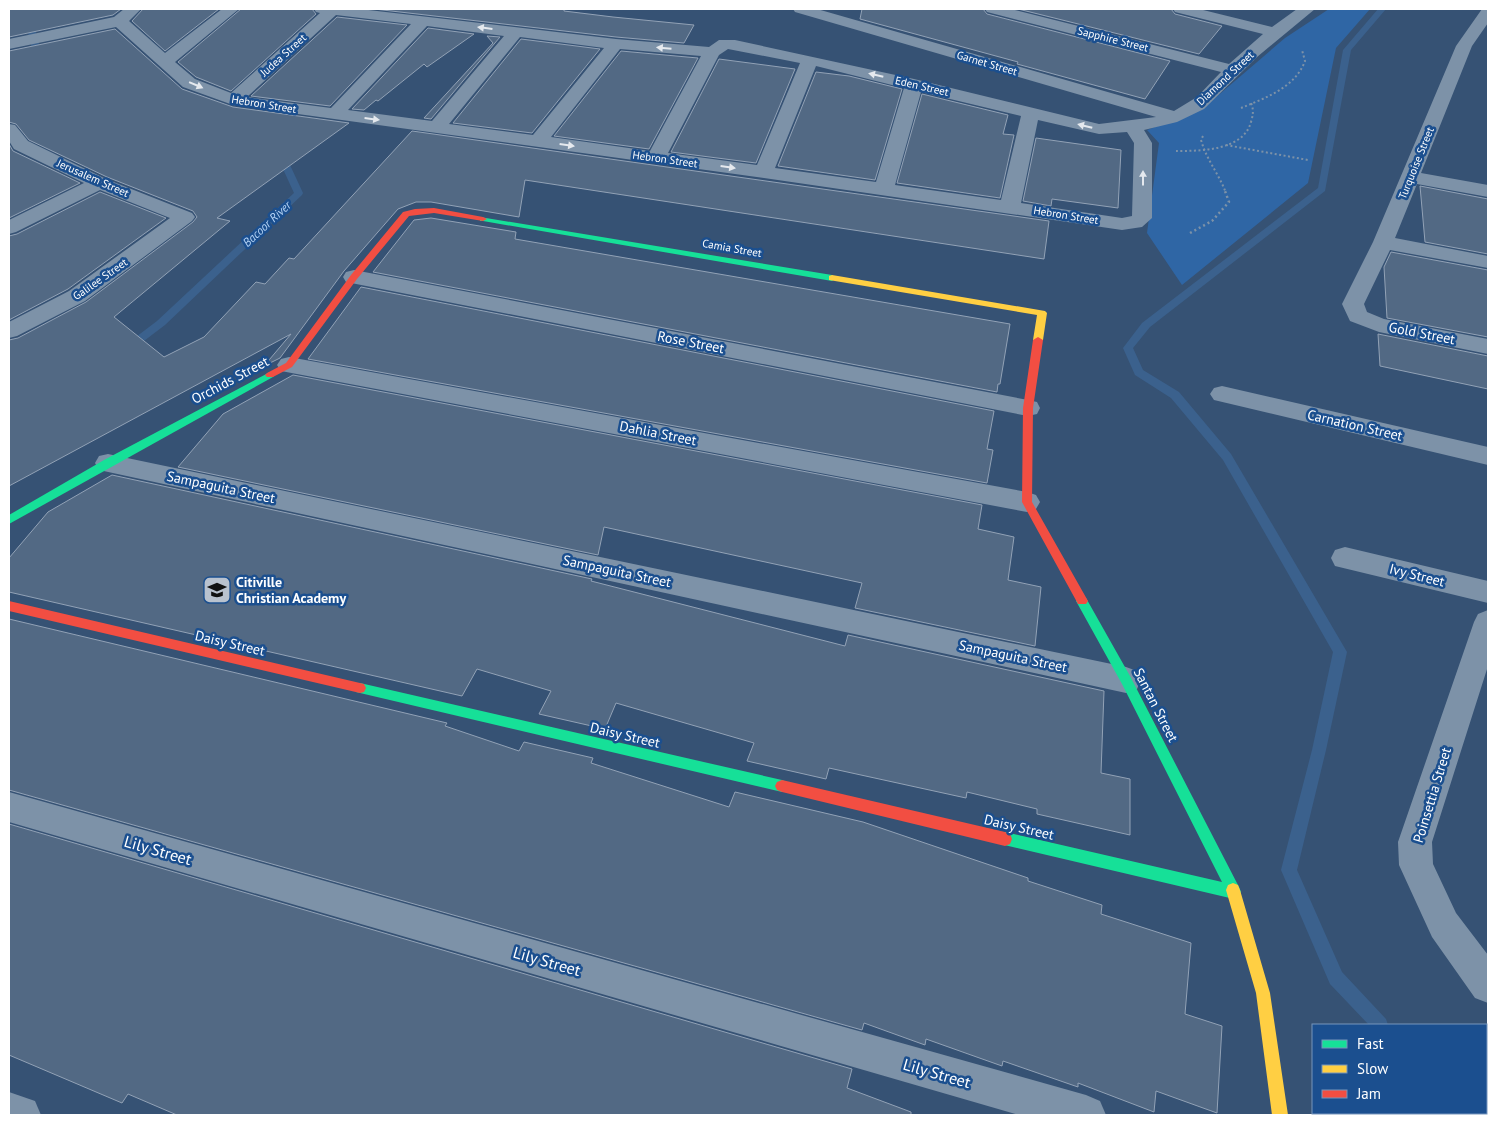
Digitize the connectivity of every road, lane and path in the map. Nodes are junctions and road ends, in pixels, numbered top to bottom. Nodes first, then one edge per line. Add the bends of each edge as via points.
1 (134, 9) edge
2 (231, 9) edge
3 (327, 9) edge
4 (801, 9) edge
5 (993, 9) edge
6 (1181, 9) edge
7 (1307, 9) edge
8 (1488, 12) edge
9 (424, 20) junction
10 (118, 21) junction
11 (1278, 30) junction
12 (516, 32) junction
13 (9, 44) edge
14 (616, 44) junction
15 (712, 52) junction
16 (810, 60) junction
17 (165, 62) junction
18 (1232, 70) junction
19 (914, 84) junction
20 (233, 100) junction
21 (1251, 104) junction
22 (1236, 110) dead end
23 (1031, 112) junction
24 (335, 114) junction
25 (1173, 116) junction
26 (437, 127) junction
27 (1133, 128) junction
28 (9, 129) edge
29 (1204, 133) dead end
30 (538, 141) junction
31 (1226, 145) junction
32 (1143, 146) junction
33 (15, 147) edge
34 (1204, 150) junction
35 (656, 158) junction
36 (1308, 160) dead end
37 (764, 172) junction
38 (1411, 177) junction
39 (99, 183) junction
40 (884, 189) junction
41 (1488, 191) edge
42 (1010, 206) junction
43 (417, 210) joint
44 (185, 216) joint
45 (9, 228) edge
46 (1190, 233) dead end
47 (1383, 242) junction
48 (1488, 262) edge
49 (354, 277) junction
50 (1042, 312) joint
51 (1358, 316) joint
52 (9, 331) edge
53 (1488, 346) edge
54 (289, 365) junction
55 (1222, 394) dead end
56 (1028, 408) junction
57 (1488, 456) edge
58 (108, 463) junction
59 (1027, 502) junction
60 (9, 520) edge
61 (1346, 558) dead end
62 (1488, 592) edge
63 (9, 606) edge
64 (1488, 622) edge
65 (1126, 680) junction
66 (9, 807) edge
67 (1234, 892) junction
68 (1488, 985) edge
69 (9, 1111) edge
70 (21, 1115) edge
71 (1086, 1115) edge
72 (1280, 1115) edge

1 - 10 street
2 - 17 street
3 - 9 street
3 - 20 street, Judea Street
4 - 25 street, Garnet Street
5 - 18 street, Sapphire Street
6 - 11 street
7 - 11 street, Diamond Street
8 - 38 street, Turquoise Street
12 -> 9 street
9 - 24 street
10 - 13 street
10 - 17 street, Hebron Street
11 - 18 street, Diamond Street
11 - 21 path via 1294,35 1302,46 1305,61 1299,76
12 - 14 street
12 - 26 street
15 -> 14 street
14 - 30 street
15 - 16 street, Eden Street via 725,44
15 - 35 street
19 -> 16 street, Eden Street
16 - 37 street
17 -> 20 street, Hebron Street via 189,83
18 - 25 street, Diamond Street via 1210,96 1191,110
19 - 23 street, Eden Street
19 - 40 street
20 - 24 street, Hebron Street
21 - 22 path
21 - 31 path via 1252,125 1240,139
27 -> 23 street, Eden Street via 1099,129
23 - 42 street
24 -> 26 street, Hebron Street
25 - 27 street, Diamond Street
26 - 30 street, Hebron Street
27 - 32 street, Hebron Street
28 - 33 street, Jerusalem Street
29 - 34 path via 1201,140
30 -> 35 street, Hebron Street
31 - 34 path
31 - 36 path
32 - 34 path via 1167,151
42 -> 32 street, Hebron Street via 1122,224 1135,223 1142,218
33 - 39 street, Jerusalem Street
34 - 46 path via 1219,175 1229,202 1212,221
35 -> 37 street, Hebron Street
37 - 40 street, Hebron Street
38 - 41 street
38 - 47 street, Turquoise Street
39 - 44 street, Jerusalem Street
39 - 45 street
40 - 42 street, Hebron Street
43 - 49 street, Orchids Street via 406,214
43 - 50 street, Camia Street
44 - 52 street, Galilee Street via 77,296
47 - 48 street
47 - 51 street, Turquoise Street via 1352,304
49 - 54 street, Orchids Street
49 - 56 street, Rose Street
50 - 56 street, Santan Street
51 - 53 street, Gold Street via 1378,325
54 - 58 street, Orchids Street
54 - 59 street, Dahlia Street
55 - 57 street, Carnation Street
56 - 59 street, Santan Street
58 - 60 street, Orchids Street
58 - 65 street, Sampaguita Street
59 - 65 street, Santan Street
61 - 62 street, Ivy Street
63 - 67 street, Daisy Street
64 - 68 street, Poinsettia Street via 1415,842 1416,865 1444,925
65 - 67 street, Santan Street
66 - 71 street, Lily Street
67 - 72 street, Santan Street via 1263,993
69 - 70 street

